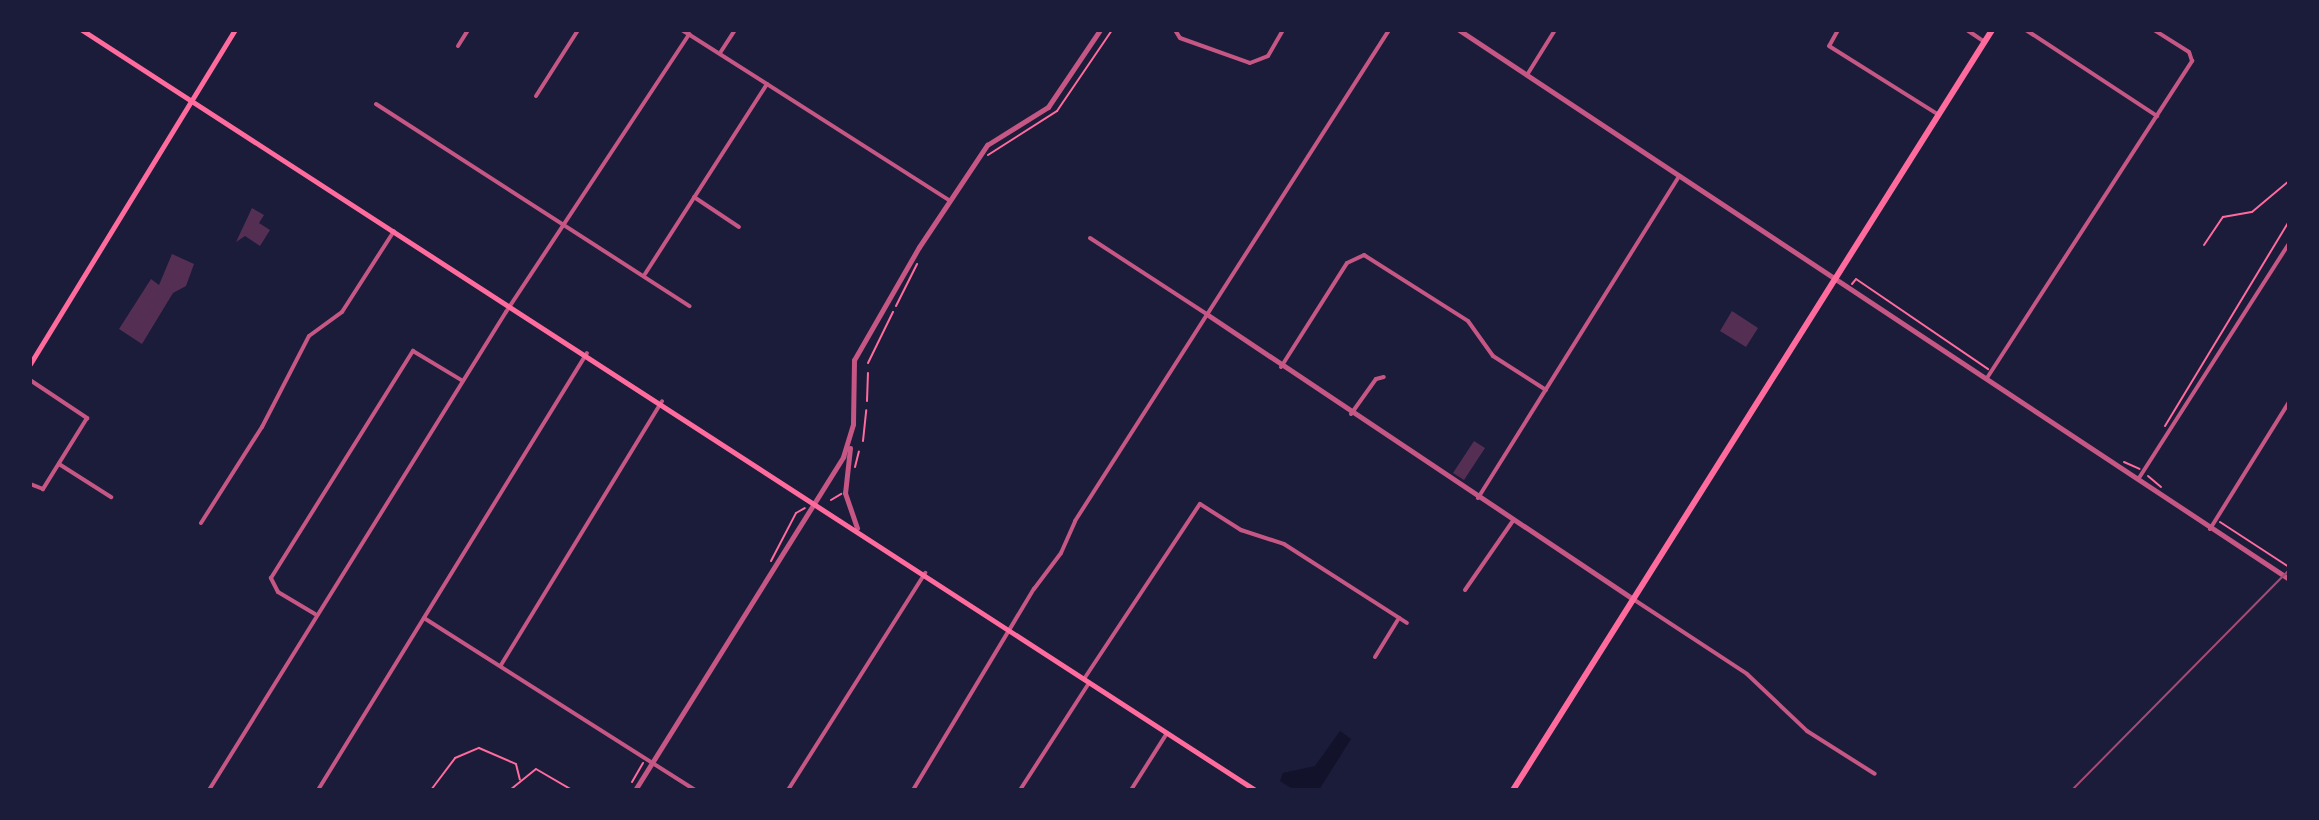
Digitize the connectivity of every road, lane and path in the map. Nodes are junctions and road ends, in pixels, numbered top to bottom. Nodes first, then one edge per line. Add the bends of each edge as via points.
1 (82, 30) edge
2 (235, 30) edge
3 (468, 30) edge
4 (578, 30) edge
5 (682, 30) edge
6 (735, 30) edge
7 (1100, 30) edge
8 (1112, 30) edge
9 (1175, 30) edge
10 (1283, 30) edge
11 (1389, 30) edge
12 (1459, 30) edge
13 (1555, 30) edge
14 (1838, 30) edge
15 (1967, 30) edge
16 (1992, 30) edge
17 (2026, 30) edge
18 (2154, 30) edge
19 (689, 34) junction
20 (1985, 42) junction
21 (458, 46) dead end
22 (720, 53) junction
23 (1527, 75) junction
24 (767, 84) junction
25 (536, 96) dead end
26 (190, 101) junction
27 (376, 104) dead end
28 (1939, 115) junction
29 (2157, 116) junction
30 (983, 161) dead end
31 (1680, 174) junction
32 (2289, 181) edge
33 (694, 197) junction
34 (949, 200) junction
35 (2289, 221) edge
36 (566, 225) junction
37 (739, 227) dead end
38 (394, 231) junction
39 (1090, 238) dead end
40 (2289, 243) edge
41 (2204, 245) dead end
42 (918, 261) dead end
43 (645, 274) junction
44 (1836, 278) junction
45 (511, 304) junction
46 (689, 306) dead end
47 (896, 306) dead end
48 (893, 312) dead end
49 (1208, 315) junction
50 (587, 353) junction
51 (868, 363) dead end
52 (30, 364) edge
53 (1281, 367) junction
54 (868, 373) dead end
55 (1384, 377) dead end
56 (1987, 378) junction
57 (30, 380) edge
58 (463, 381) junction
59 (1546, 390) junction
60 (662, 401) junction
61 (867, 401) dead end
62 (2289, 402) edge
63 (866, 410) dead end
64 (1351, 414) junction
65 (2163, 429) dead end
66 (863, 441) dead end
67 (850, 443) junction
68 (59, 464) junction
69 (2142, 464) dead end
70 (2138, 467) dead end
71 (2139, 478) junction
72 (30, 484) edge
73 (842, 493) dead end
74 (111, 497) dead end
75 (1478, 499) junction
76 (831, 500) dead end
77 (816, 502) junction
78 (806, 509) dead end
79 (1512, 522) junction
80 (201, 523) dead end
81 (857, 528) junction
82 (2210, 529) junction
83 (770, 564) dead end
84 (925, 573) junction
85 (2289, 579) edge
86 (1465, 590) dead end
87 (1633, 599) junction
88 (315, 614) junction
89 (424, 618) junction
90 (1399, 618) junction
91 (1407, 623) dead end
92 (1010, 629) junction
93 (1375, 657) dead end
94 (501, 665) junction
95 (1086, 681) junction
96 (1167, 733) junction
97 (643, 763) dead end
98 (653, 763) junction
99 (1875, 774) dead end
100 (520, 780) junction
101 (632, 783) dead end
102 (209, 790) edge
103 (318, 790) edge
104 (431, 790) edge
105 (510, 790) edge
106 (572, 790) edge
107 (635, 790) edge
108 (695, 790) edge
109 (788, 790) edge
110 (913, 790) edge
111 (1020, 790) edge
112 (1131, 790) edge
113 (1255, 790) edge
114 (1513, 790) edge

1 - 26 main road
2 - 26 main road
3 - 21 street
4 - 25 street
5 - 19 street
6 - 22 street
7 - 34 street via 1059,96 987,145
8 - 30 path via 1057,111
9 - 10 street via 1180,38 1260,63
11 - 49 street
12 - 23 street
13 - 23 street
14 - 28 street via 1829,46
15 - 20 street
16 - 20 main road
17 - 29 street
18 - 29 street via 2189,52 2192,61
19 - 22 street
19 - 36 street
20 - 28 main road
22 - 24 street
23 - 31 street
24 - 33 street
24 - 34 street
26 - 38 main road
26 - 52 main road
27 - 36 street
28 - 44 main road
29 - 56 street
31 - 44 street
31 - 59 street
32 - 41 path via 2252,212 2223,217
33 - 37 street
33 - 43 street
34 - 67 street via 854,360
35 - 65 path
36 - 43 street
36 - 45 street
38 - 45 main road
38 - 80 street via 342,312 309,336 262,427
39 - 49 street
40 - 71 street
42 - 47 path
43 - 46 street
44 - 56 street
44 - 87 main road
45 - 50 main road
45 - 58 street
48 - 51 path
49 - 53 street
49 - 92 street
50 - 60 main road
50 - 89 street
53 - 59 street via 1347,263 1364,255 1468,321 1493,356
53 - 64 street
54 - 61 path
55 - 64 street via 1376,379
56 - 71 street
57 - 68 street via 86,416
58 - 88 street
58 - 88 street via 413,351 271,578 278,592
59 - 75 street
60 - 77 main road
60 - 94 street
62 - 82 street
63 - 66 path
64 - 75 street
67 - 77 street
67 - 81 street via 845,493
68 - 72 street via 41,490
68 - 74 street
69 - 70 path
71 - 82 street
73 - 76 path
75 - 79 street
77 - 81 main road
77 - 98 street
78 - 83 path via 796,513
79 - 86 street
79 - 87 street
81 - 84 main road
82 - 85 street
84 - 92 main road
84 - 109 street
87 - 99 street via 1739,668 1807,731
87 - 114 main road
88 - 102 street
89 - 94 street
89 - 103 street
90 - 91 street
90 - 93 street
90 - 95 street via 1284,544 1241,530 1200,504
92 - 95 main road
92 - 110 street
94 - 98 street
95 - 96 main road
95 - 111 street
96 - 112 street
96 - 113 main road
97 - 101 path
98 - 107 street
98 - 108 street
100 - 104 path via 516,764 479,748 455,758
100 - 105 path
100 - 106 path via 536,769

